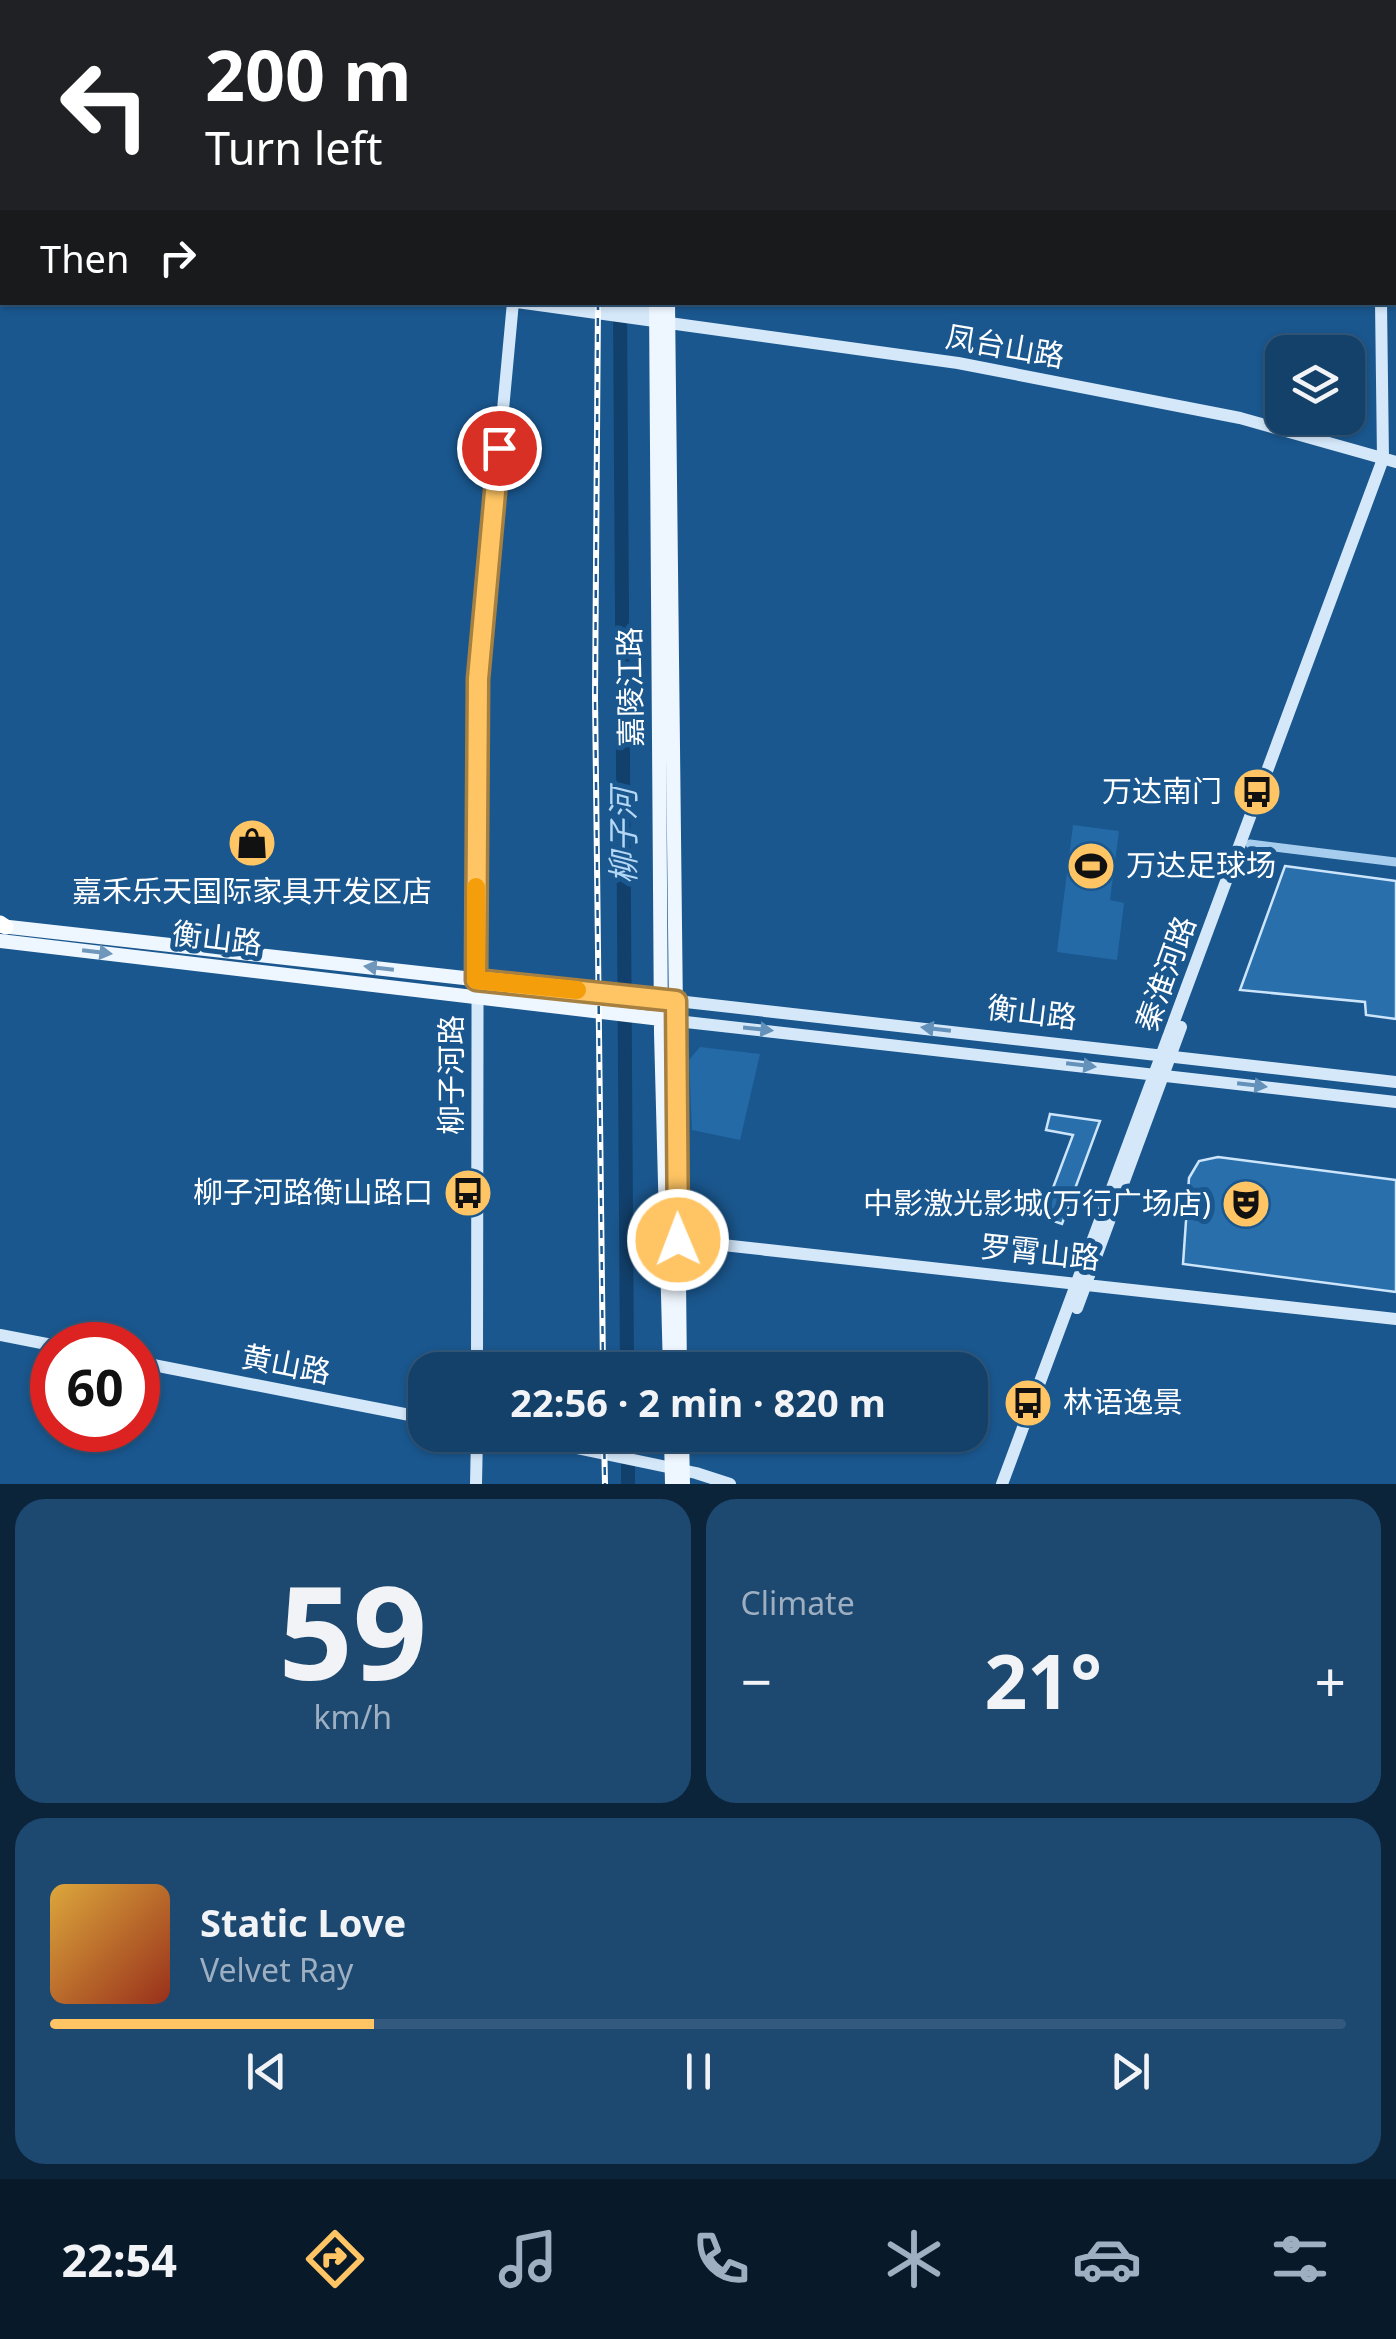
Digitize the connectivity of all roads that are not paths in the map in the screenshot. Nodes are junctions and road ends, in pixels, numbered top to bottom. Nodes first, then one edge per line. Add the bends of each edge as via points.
1 (515, 305) edge
2 (546, 305) edge
3 (587, 305) edge
4 (1381, 305) edge
5 (1389, 305) edge
6 (598, 310) junction
7 (657, 313) edge
8 (1390, 457) edge
9 (1250, 844) junction
10 (1396, 862) edge
11 (1, 929) edge
12 (476, 980) junction
13 (477, 997) junction
14 (661, 1000) junction
15 (662, 1019) junction
16 (1167, 1056) junction
17 (1160, 1075) junction
18 (1396, 1082) edge
19 (1396, 1102) edge
20 (678, 1240) junction
21 (1081, 1283) junction
22 (1396, 1319) edge
23 (0, 1335) edge
24 (30, 1341) edge
25 (477, 1352) edge
26 (670, 1352) edge
27 (680, 1352) edge
28 (160, 1366) edge
29 (408, 1415) edge
30 (477, 1452) edge
31 (601, 1452) edge
32 (674, 1471) edge
33 (476, 1484) edge
34 (672, 1484) edge
35 (730, 1484) edge
36 (1002, 1484) edge
37 (1011, 1484) edge

1 - 12 main road, 柳子河路 via 478,679
2 - 6 main road
3 - 6 main road
4 - 8 main road, 秦淮河路
5 - 8 main road, 秦淮河路
6 - 7 main road, 凤台山路
7 - 8 main road, 凤台山路 via 1240,418
7 - 14 main road, 嘉陵江路
8 - 9 main road, 秦淮河路
8 - 16 main road, 秦淮河路
9 - 10 street
9 - 16 main road, 秦淮河路
12 -> 11 main road
11 -> 13 main road, 衡山路
12 - 13 main road, 柳子河路
12 - 14 main road
13 - 15 main road, 衡山路
13 - 25 main road, 柳子河路
14 - 15 main road, 嘉陵江路
16 -> 14 main road, 衡山路
15 -> 17 main road, 衡山路
15 - 20 main road, 嘉陵江路
15 - 26 main road, 嘉陵江路
16 - 17 main road, 秦淮河路
16 - 18 main road, 衡山路
17 -> 19 main road, 衡山路
17 - 21 main road, 秦淮河路
20 - 21 main road, 罗霄山路
20 - 27 main road, 嘉陵江路
21 - 22 main road, 罗霄山路
21 - 36 main road, 秦淮河路
21 - 37 main road, 秦淮河路
23 - 24 main road
28 - 29 main road, 黄山路
30 - 33 main road
31 - 32 main road
32 - 34 main road
32 - 35 main road

